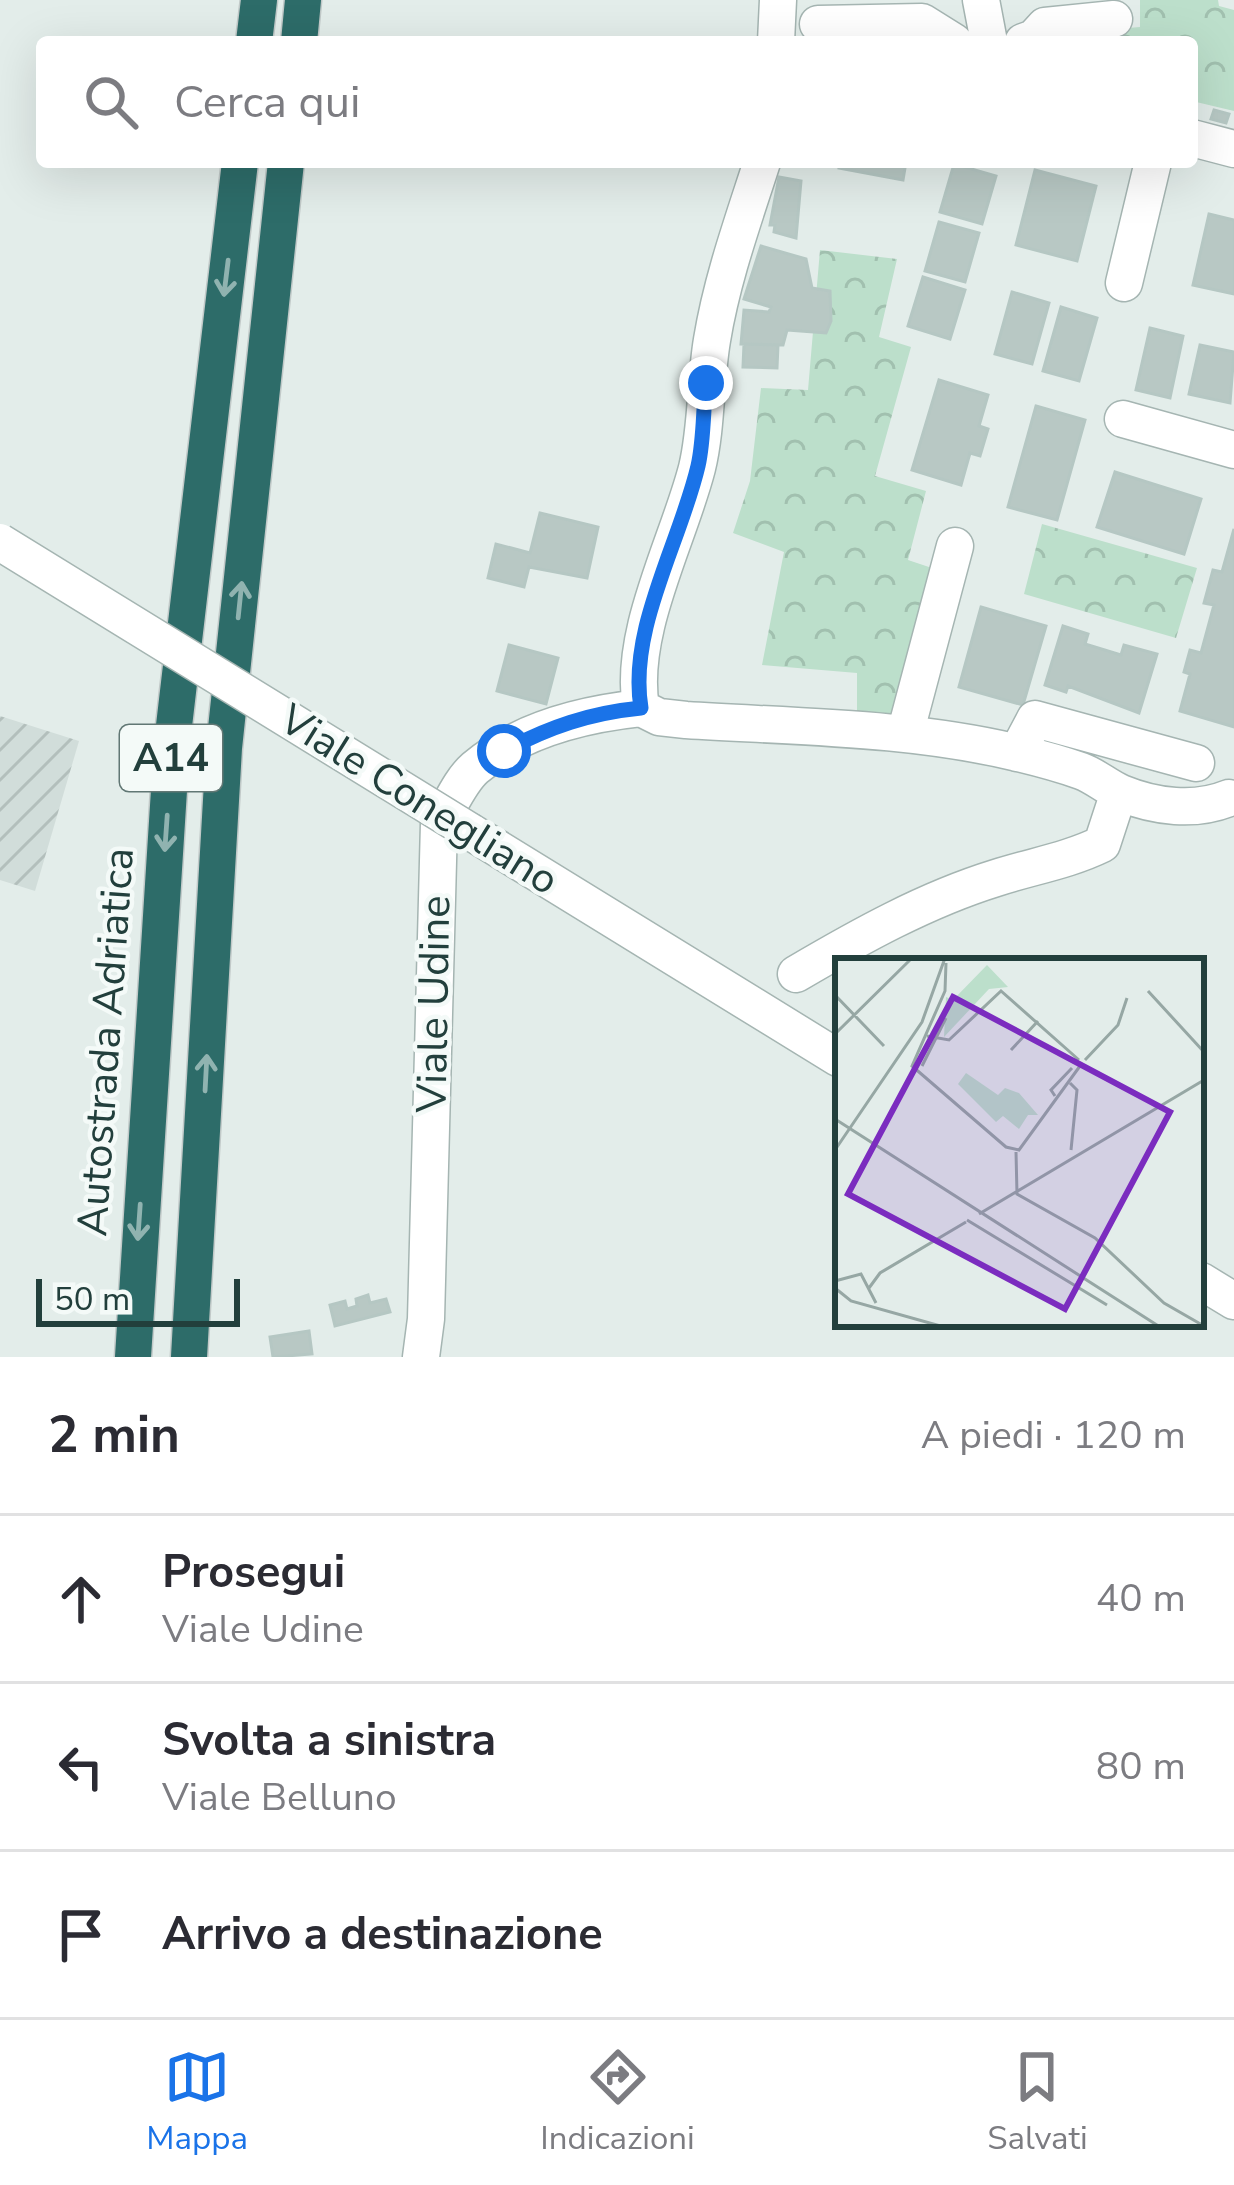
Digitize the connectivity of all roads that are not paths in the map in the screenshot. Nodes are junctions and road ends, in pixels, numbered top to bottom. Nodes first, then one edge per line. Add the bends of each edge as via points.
1 (259, 0) edge
2 (303, 0) edge
3 (778, 0) edge
4 (981, 0) edge
5 (1114, 19) dead end
6 (818, 24) dead end
7 (255, 36) edge
8 (299, 36) edge
9 (776, 36) edge
10 (945, 36) edge
11 (988, 36) edge
12 (1031, 36) edge
13 (1198, 140) edge
14 (1234, 149) edge
15 (239, 168) edge
16 (285, 168) edge
17 (760, 168) edge
18 (1152, 168) edge
19 (1124, 283) dead end
20 (1123, 419) dead end
21 (1234, 450) edge
22 (0, 542) edge
23 (955, 546) dead end
24 (641, 708) junction
25 (905, 734) junction
26 (1017, 753) junction
27 (1196, 763) dead end
28 (1118, 792) junction
29 (1232, 798) edge
30 (796, 974) dead end
31 (835, 1056) edge
32 (1204, 1283) edge
33 (1234, 1301) edge
34 (133, 1357) edge
35 (189, 1357) edge
36 (421, 1357) edge

1 - 7 highway
2 - 8 highway
3 - 9 street
4 - 11 street
5 - 12 street via 1045,26
6 - 10 street via 922,22
13 - 14 street
15 -> 34 highway, Autostrada Adriatica / A14 via 172,743
35 -> 16 highway, A14 via 224,748
17 - 24 street via 724,280 698,464 641,648
18 - 19 street
20 - 21 street
22 - 31 street, Viale Conegliano, bridge
23 - 25 street
24 - 25 street via 686,721
24 - 36 street, Viale Udine via 579,718 504,751 473,770 439,823
25 - 26 street
26 - 27 street via 1035,719
26 - 28 street via 1084,772
28 - 29 street via 1157,805
28 - 30 street via 1102,844 939,899
32 - 33 street

